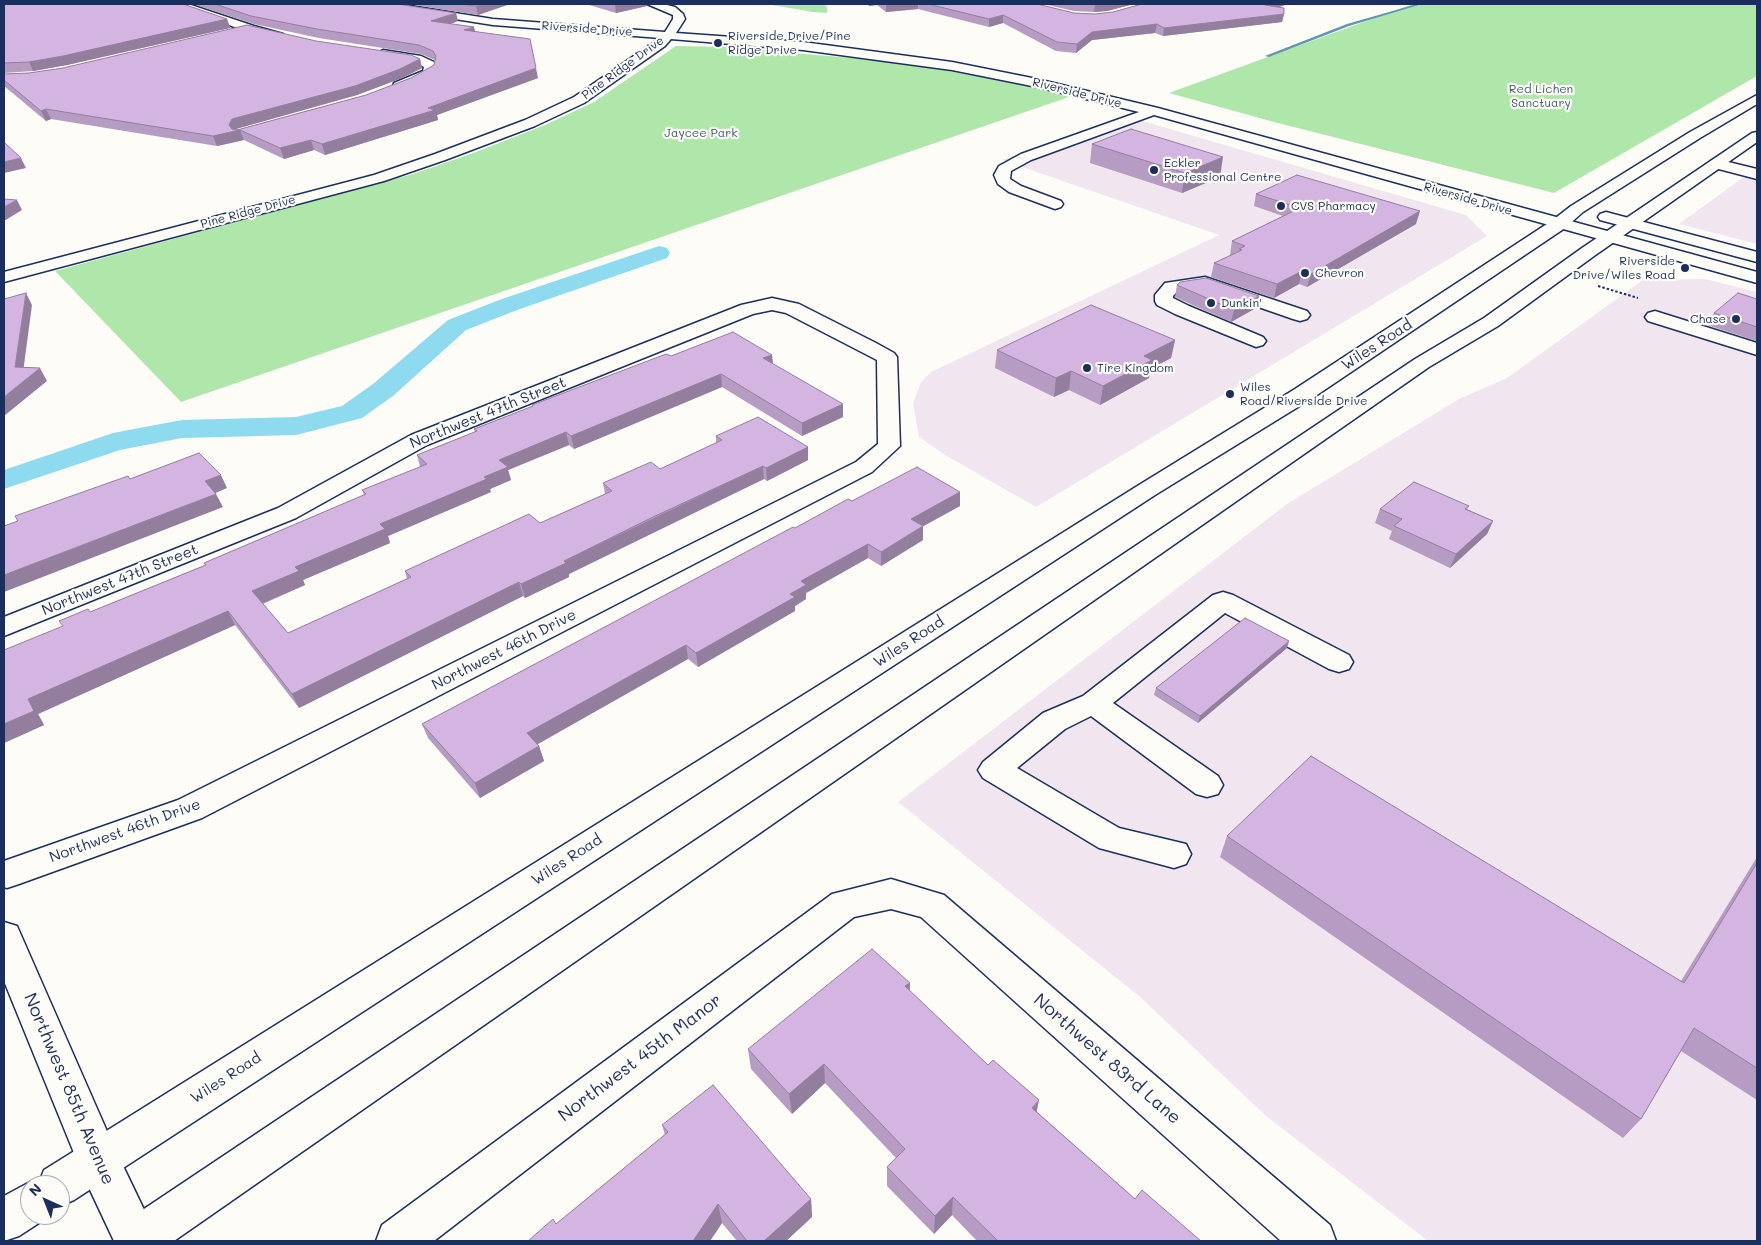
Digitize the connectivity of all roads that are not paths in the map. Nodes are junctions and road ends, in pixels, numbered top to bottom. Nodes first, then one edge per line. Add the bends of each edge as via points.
1 (178, 4) edge
2 (379, 4) edge
3 (427, 4) edge
4 (652, 4) edge
5 (250, 29) junction
6 (666, 33) junction
7 (231, 34) edge
8 (289, 38) edge
9 (368, 52) edge
10 (1070, 77) dead end
11 (390, 90) edge
12 (1757, 99) edge
13 (1153, 111) junction
14 (1757, 136) edge
15 (1716, 164) junction
16 (1757, 174) edge
17 (1056, 204) dead end
18 (1558, 204) dead end
19 (1577, 209) junction
20 (1560, 224) junction
21 (1629, 224) junction
22 (1608, 238) junction
23 (1757, 257) edge
24 (4, 263) edge
25 (4, 277) edge
26 (1757, 278) edge
27 (1300, 315) dead end
28 (1655, 317) dead end
29 (1256, 341) dead end
30 (869, 346) joint
31 (1757, 349) edge
32 (4, 626) edge
33 (1339, 662) dead end
34 (1092, 703) junction
35 (1207, 785) dead end
36 (1174, 854) dead end
37 (5, 868) edge
38 (891, 894) joint
39 (6, 947) edge
40 (98, 1160) junction
41 (70, 1178) edge
42 (20, 1211) edge
43 (4, 1221) edge
44 (136, 1241) edge
45 (398, 1241) edge
46 (1314, 1241) edge

1 - 5 street
2 - 6 street, Riverside Drive via 493,22
3 - 6 street, Riverside Drive
4 - 6 street via 678,14 679,19
5 - 7 street
5 - 8 street
6 - 10 street, Riverside Drive via 776,35 888,47
6 - 13 street, Riverside Drive via 803,46 952,66
6 - 24 street, Pine Ridge Drive via 570,90 502,122 441,145 358,171
6 - 25 street, Pine Ridge Drive via 661,44 579,100 494,138 379,178
9 - 11 street via 417,59 430,65 429,73
12 - 19 street, Wiles Road
13 - 17 street via 1026,157 1004,169 1003,181 1015,189
13 - 20 street, Riverside Drive
14 - 15 street
15 - 16 street
15 - 21 street
18 - 19 street
19 - 20 street, Wiles Road
19 - 21 street
20 - 22 street, Riverside Drive
20 - 40 street, Wiles Road via 1303,394 1147,490
21 - 22 street
21 - 23 street
22 - 26 street, Riverside Drive
22 - 44 street via 1492,322 1383,390
27 - 29 street via 1205,282 1171,287 1164,295 1164,301
28 - 31 street
30 - 32 street, Northwest 47th Street via 792,308 772,304 748,309 419,440 287,513
30 - 37 street, Northwest 46th Drive via 887,357 889,446 864,467 190,809
33 - 34 street via 1223,601
34 - 35 street
34 - 36 street via 1054,721 994,770 1111,839
38 - 45 street, Northwest 45th Manor via 844,904
38 - 46 street, Northwest 83rd Lane via 932,905
39 - 40 street, Northwest 85th Avenue
40 - 41 street, Wiles Road
40 - 44 street, Northwest 85th Avenue
42 - 43 street

